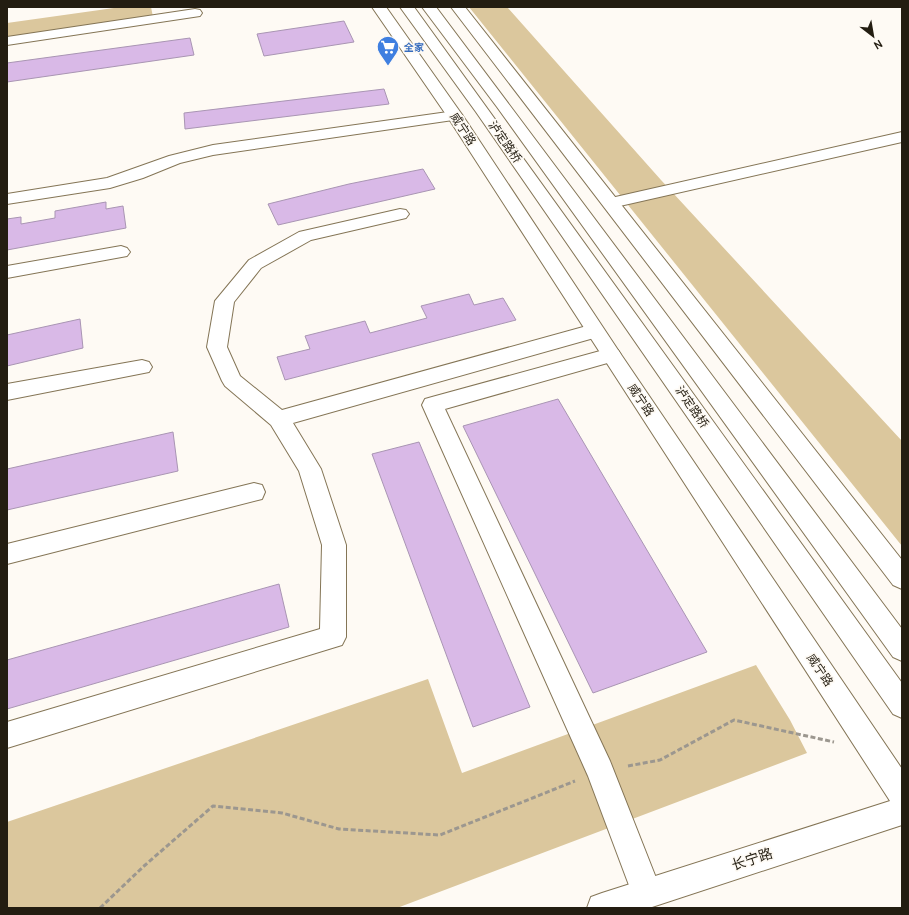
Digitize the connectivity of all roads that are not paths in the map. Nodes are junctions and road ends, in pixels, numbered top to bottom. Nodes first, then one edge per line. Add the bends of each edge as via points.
1 (379, 7) edge
2 (407, 7) edge
3 (429, 7) edge
4 (458, 7) edge
5 (195, 13) dead end
6 (7, 41) edge
7 (455, 116) junction
8 (902, 137) edge
9 (7, 199) edge
10 (611, 203) junction
11 (400, 214) dead end
12 (121, 252) dead end
13 (7, 272) edge
14 (594, 330) junction
15 (611, 356) junction
16 (142, 367) dead end
17 (7, 392) edge
18 (279, 419) junction
19 (254, 492) dead end
20 (7, 554) edge
21 (902, 578) edge
22 (902, 648) edge
23 (902, 705) edge
24 (7, 735) edge
25 (902, 794) edge
26 (902, 811) edge
27 (647, 893) junction
28 (602, 908) edge

1 - 7 main road, 威宁路
2 - 23 main road, 泸定路桥
3 - 22 main road, 泸定路桥
4 - 10 main road
5 - 6 main road
7 - 9 main road via 213,150 175,159 110,183
7 - 14 main road, 威宁路
8 - 10 main road
10 - 21 main road
11 - 18 main road via 305,236 255,264 225,301 217,347 232,381
12 - 13 main road
14 - 15 main road, 威宁路
14 - 18 main road
15 - 25 main road, 威宁路
15 - 27 main road via 432,405 600,771
16 - 17 main road
18 - 24 main road via 310,469 334,545 333,637
19 - 20 main road
26 - 27 main road, 长宁路
27 - 28 main road, 长宁路

